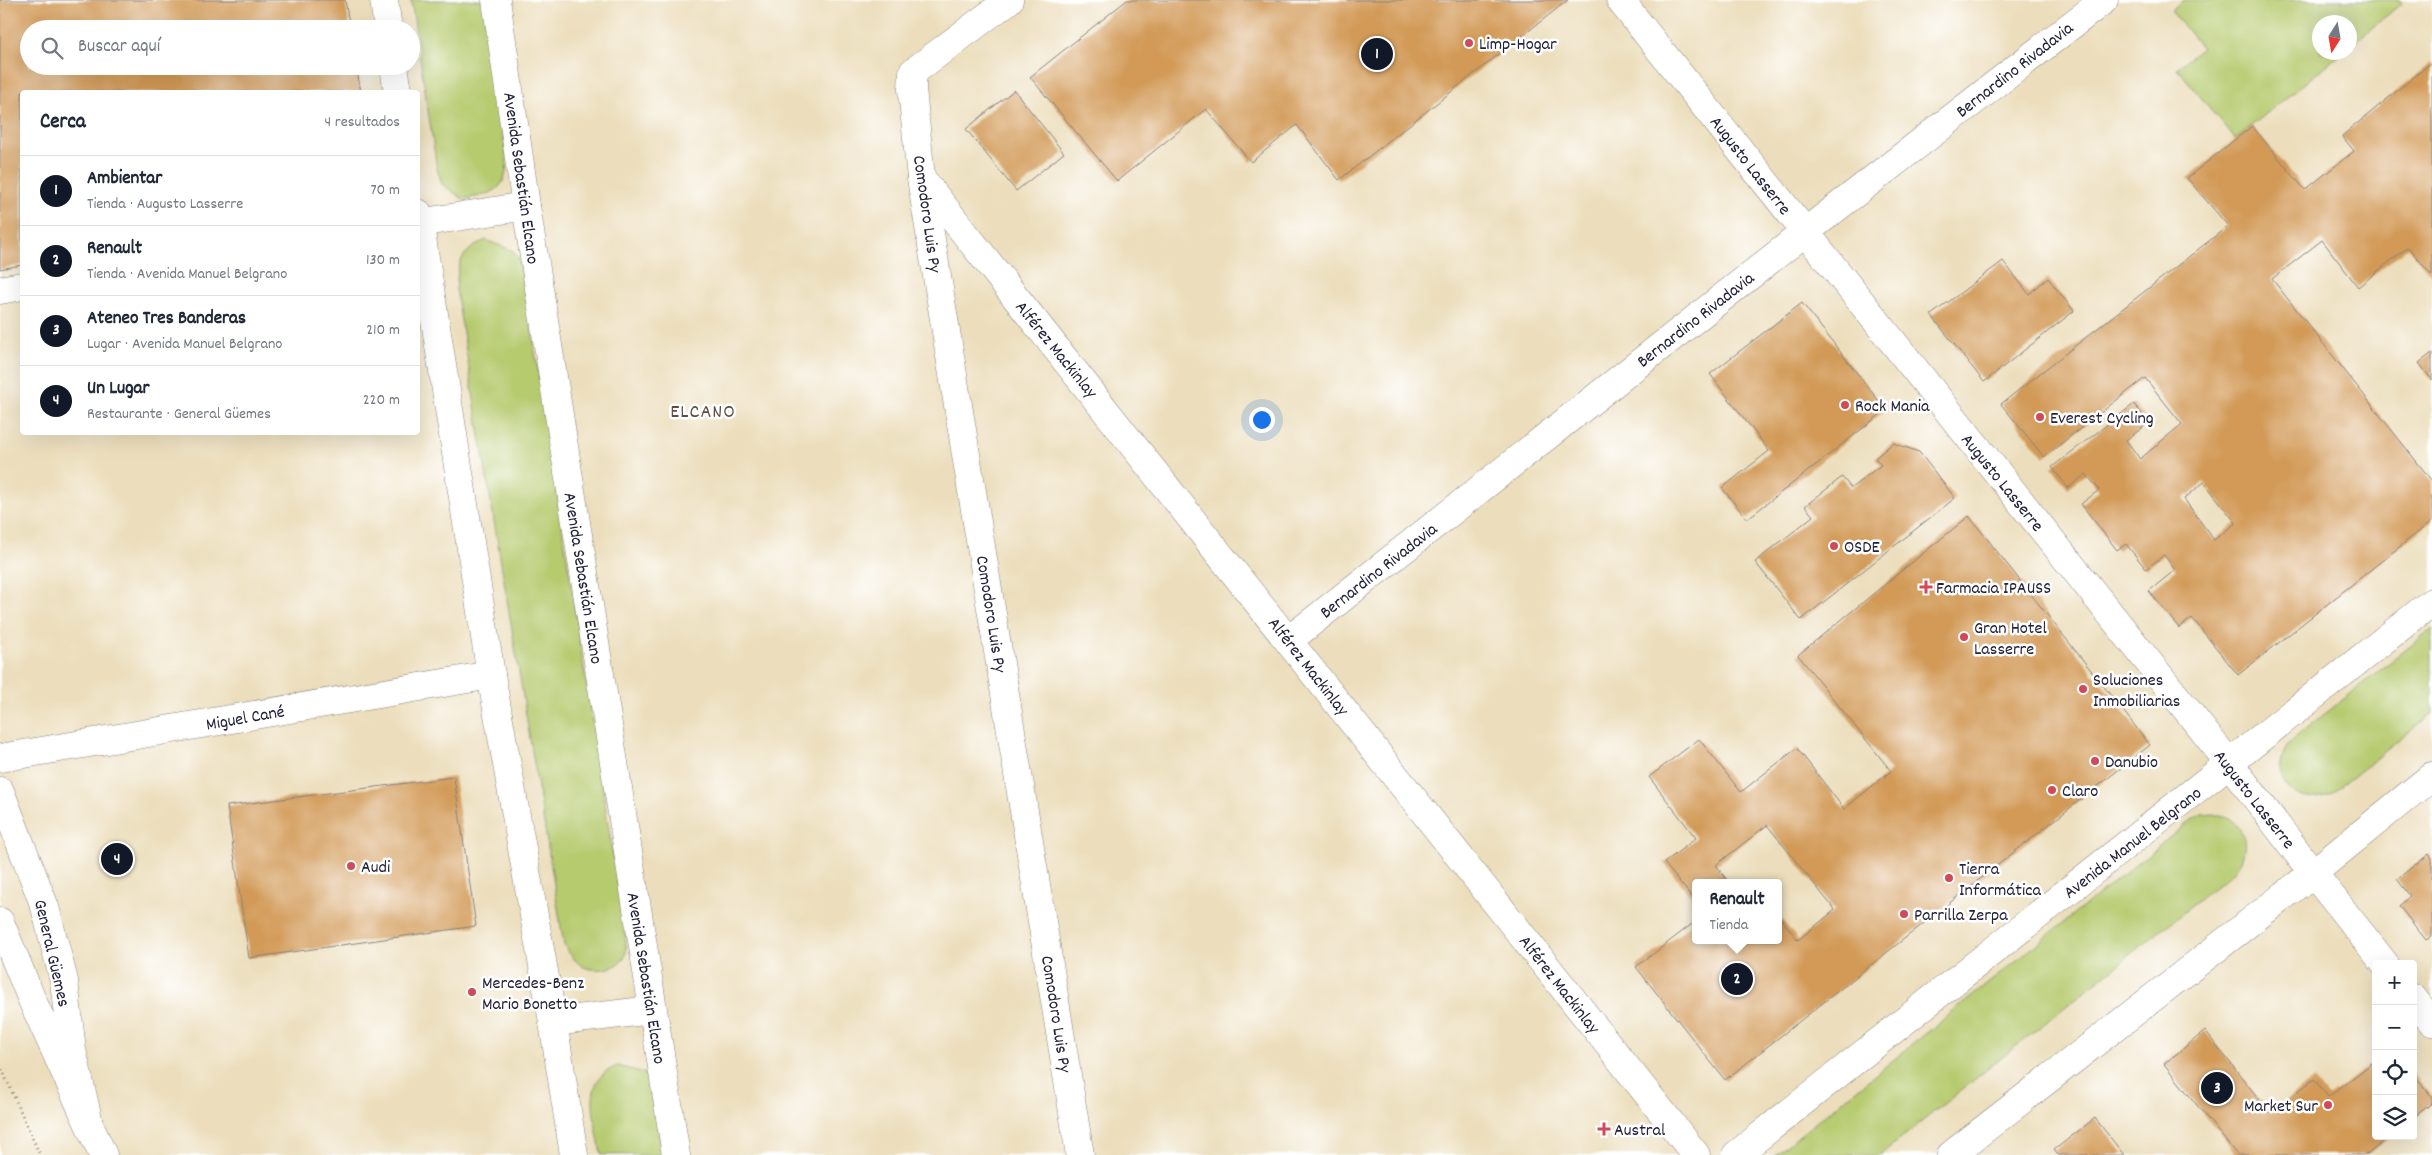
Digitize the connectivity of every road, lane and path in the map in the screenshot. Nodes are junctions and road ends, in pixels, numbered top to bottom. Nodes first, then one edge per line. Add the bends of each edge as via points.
1 (384, 0) edge
2 (496, 0) edge
3 (1009, 0) edge
4 (1620, 0) edge
5 (2104, 0) edge
6 (387, 20) edge
7 (395, 75) edge
8 (398, 90) edge
9 (921, 178) junction
10 (526, 206) junction
11 (420, 219) edge
12 (420, 231) edge
13 (1804, 232) junction
14 (20, 286) edge
15 (0, 290) edge
16 (2432, 602) edge
17 (1289, 640) junction
18 (491, 675) junction
19 (0, 758) edge
20 (2230, 764) junction
21 (2432, 776) edge
22 (0, 791) edge
23 (2312, 873) junction
24 (0, 922) edge
25 (2382, 960) edge
26 (2417, 1003) edge
27 (652, 1010) junction
28 (553, 1022) junction
29 (2432, 1022) edge
30 (0, 1065) edge
31 (88, 1120) junction
32 (40, 1155) edge
33 (103, 1155) edge
34 (574, 1155) edge
35 (676, 1155) edge
36 (1080, 1155) edge
37 (1696, 1155) edge
38 (1736, 1155) edge
39 (1951, 1155) edge

1 - 6 street
2 - 10 street, Avenida Sebastián Elcano
3 - 9 street, Comodoro Luis Py via 913,72
4 - 13 street, Augusto Lasserre
5 - 13 street, Bernardino Rivadavia
7 - 8 street
9 - 17 street, Alférez Mackinlay
9 - 36 street, Comodoro Luis Py
10 - 11 street
10 - 27 street, Avenida Sebastián Elcano
12 - 18 street
13 - 17 street, Bernardino Rivadavia
13 - 20 street, Augusto Lasserre
14 - 15 street
16 - 20 street, Avenida Manuel Belgrano
17 - 37 street, Alférez Mackinlay
18 - 19 street, Miguel Cané
18 - 28 street
20 - 23 street, Augusto Lasserre
20 - 38 street, Avenida Manuel Belgrano
21 - 23 street
22 - 31 street, General Güemes via 45,907 64,981 72,1050
23 - 25 street, Augusto Lasserre
23 - 39 street
24 - 31 street, General Güemes
26 - 29 street
27 - 28 street
27 - 35 street, Avenida Sebastián Elcano
28 - 34 street
30 - 32 path
31 - 33 street, General Güemes

